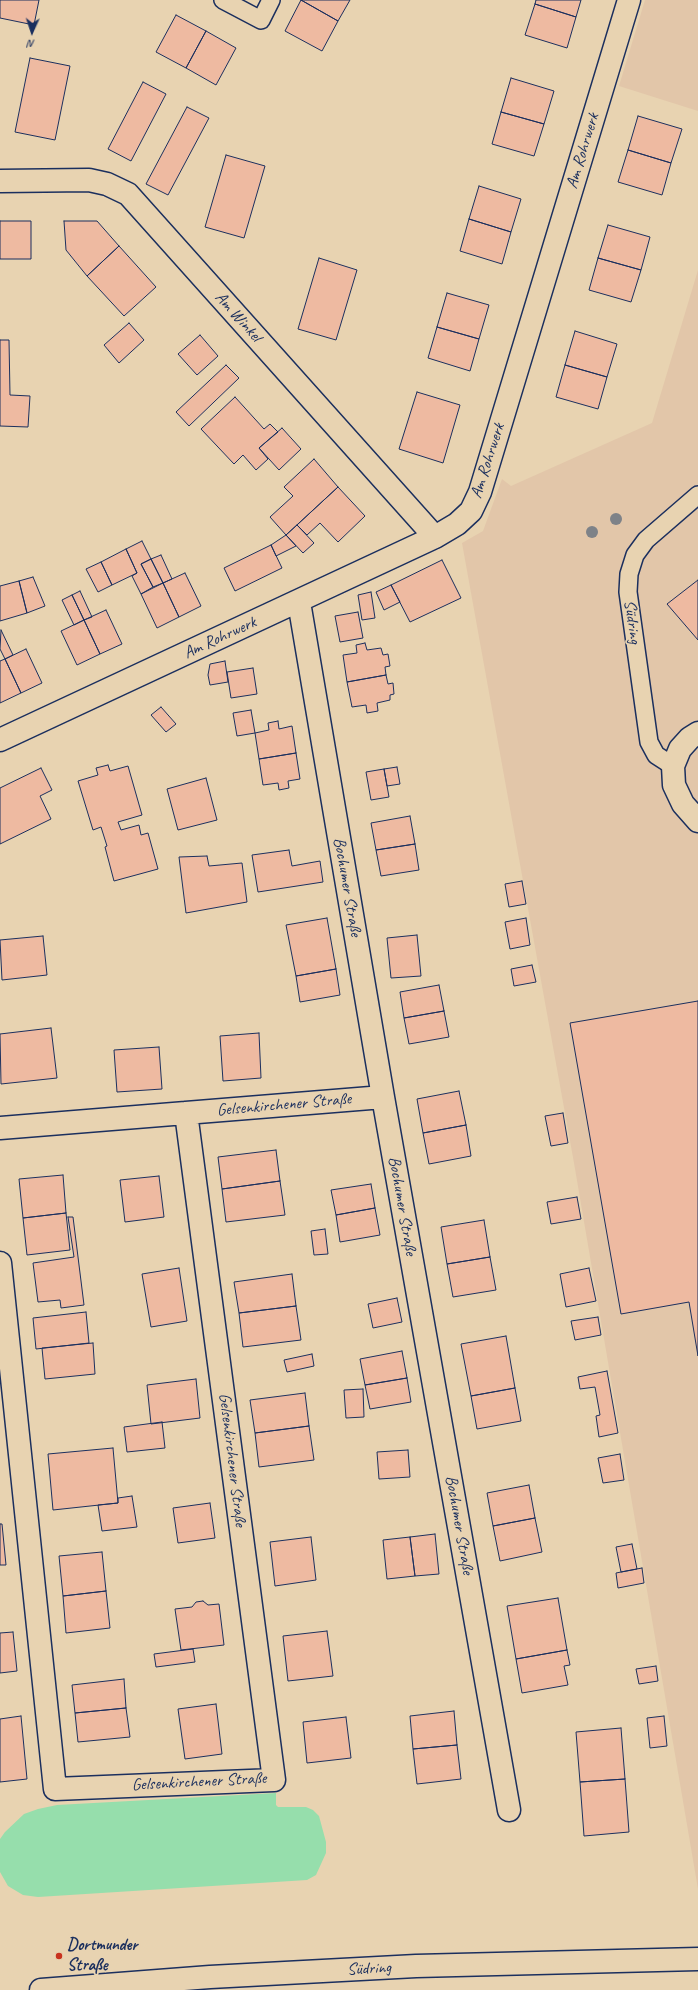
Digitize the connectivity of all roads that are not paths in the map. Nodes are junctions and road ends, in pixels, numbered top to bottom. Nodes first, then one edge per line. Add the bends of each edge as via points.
1 (223, 0) edge
2 (271, 0) edge
3 (629, 0) edge
4 (0, 181) edge
5 (698, 495) edge
6 (435, 537) junction
7 (299, 602) junction
8 (698, 733) edge
9 (0, 740) edge
10 (673, 766) junction
11 (698, 821) edge
12 (383, 1096) junction
13 (186, 1113) junction
14 (0, 1128) edge
15 (0, 1263) edge
16 (509, 1810) dead end
17 (698, 1959) edge
18 (41, 1990) edge

1 - 2 lane via 261,20
3 - 6 street, Am Rohrwerk via 480,492 471,511 457,524
4 - 6 street, Am Winkel via 89,180 108,184 128,194
5 - 10 lane, Südring via 646,540 635,555 629,574 628,592 649,742 656,755
6 - 7 street, Am Rohrwerk
7 - 9 street, Am Rohrwerk
7 - 12 street, Bochumer Straße
8 - 10 street via 680,749
10 - 11 street via 674,785 683,804
12 - 13 street, Gelsenkirchener Straße
12 - 16 street, Bochumer Straße
13 - 14 street, Gelsenkirchener Straße
13 - 15 street, Gelsenkirchener Straße via 274,1780 55,1789
17 - 18 street, Südring via 416,1966

